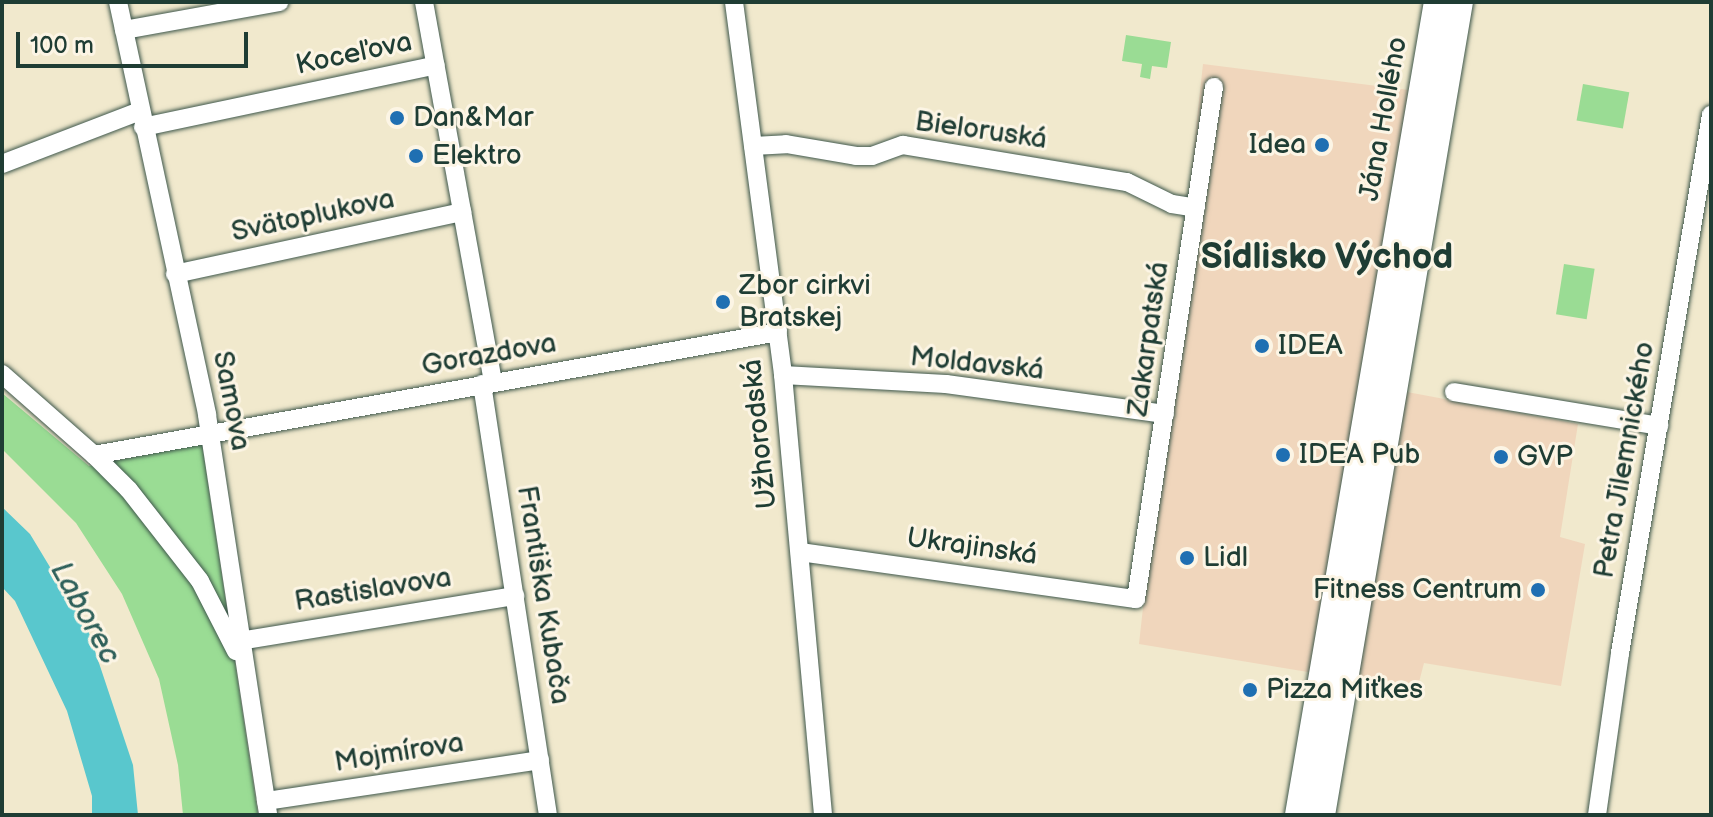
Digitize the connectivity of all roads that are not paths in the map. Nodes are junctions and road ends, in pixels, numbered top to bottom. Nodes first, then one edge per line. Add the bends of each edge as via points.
1 (118, 2) edge
2 (280, 2) edge
3 (424, 2) edge
4 (734, 2) edge
5 (1437, 2) edge
6 (1460, 2) edge
7 (124, 30) junction
8 (1439, 56) junction
9 (436, 65) junction
10 (1214, 87) dead end
11 (1711, 115) edge
12 (142, 119) junction
13 (753, 146) junction
14 (2, 164) edge
15 (1706, 185) edge
16 (1196, 208) junction
17 (462, 212) junction
18 (175, 274) junction
19 (778, 332) junction
20 (2, 374) edge
21 (783, 375) junction
22 (488, 383) junction
23 (1454, 392) dead end
24 (1165, 414) junction
25 (1659, 426) junction
26 (210, 433) junction
27 (94, 455) junction
28 (800, 552) junction
29 (515, 596) junction
30 (1136, 599) joint
31 (240, 641) junction
32 (1336, 663) junction
33 (244, 668) junction
34 (540, 760) junction
35 (267, 808) edge
36 (548, 815) edge
37 (823, 815) edge
38 (1298, 815) edge
39 (1322, 815) edge
40 (1597, 815) edge

1 - 7 street, Samova
2 - 7 street
3 - 9 street, Františka Kubača
4 - 13 street, Užhorodská
5 - 8 street, Jána Hollého
6 - 8 street, Jána Hollého
7 - 12 street, Samova
8 - 32 street, Jána Hollého
9 - 12 street, Koceľova
9 - 17 street, Františka Kubača
10 - 16 street, Zakarpatská
11 - 15 street, Petra Jilemnického
12 - 14 street, Koceľova
12 - 18 street, Samova
13 - 16 street, Bieloruská via 786,144 872,156 903,145 1127,182 1172,204
13 - 19 street, Užhorodská
15 - 25 street, Petra Jilemnického
16 - 24 street, Zakarpatská
17 - 18 street, Svätoplukova
17 - 22 street, Františka Kubača
18 - 26 street, Samova
19 - 21 street, Užhorodská
19 - 22 street, Gorazdova
20 - 27 street
21 - 24 street, Moldavská via 946,384
21 - 28 street, Užhorodská
22 - 26 street, Gorazdova
22 - 29 street, Františka Kubača
23 - 25 street
24 - 30 street, Zakarpatská
25 - 40 street, Petra Jilemnického
26 - 27 street, Gorazdova
26 - 31 street, Samova
27 - 33 street via 139,502 200,581
28 - 30 street, Ukrajinská
28 - 37 street, Užhorodská
29 - 31 street, Rastislavova
29 - 34 street, Františka Kubača
31 - 33 street, Samova
32 - 38 street, Jána Hollého
32 - 39 street, Jána Hollého
33 - 35 street, Samova
34 - 35 street, Mojmírova
34 - 36 street, Františka Kubača

